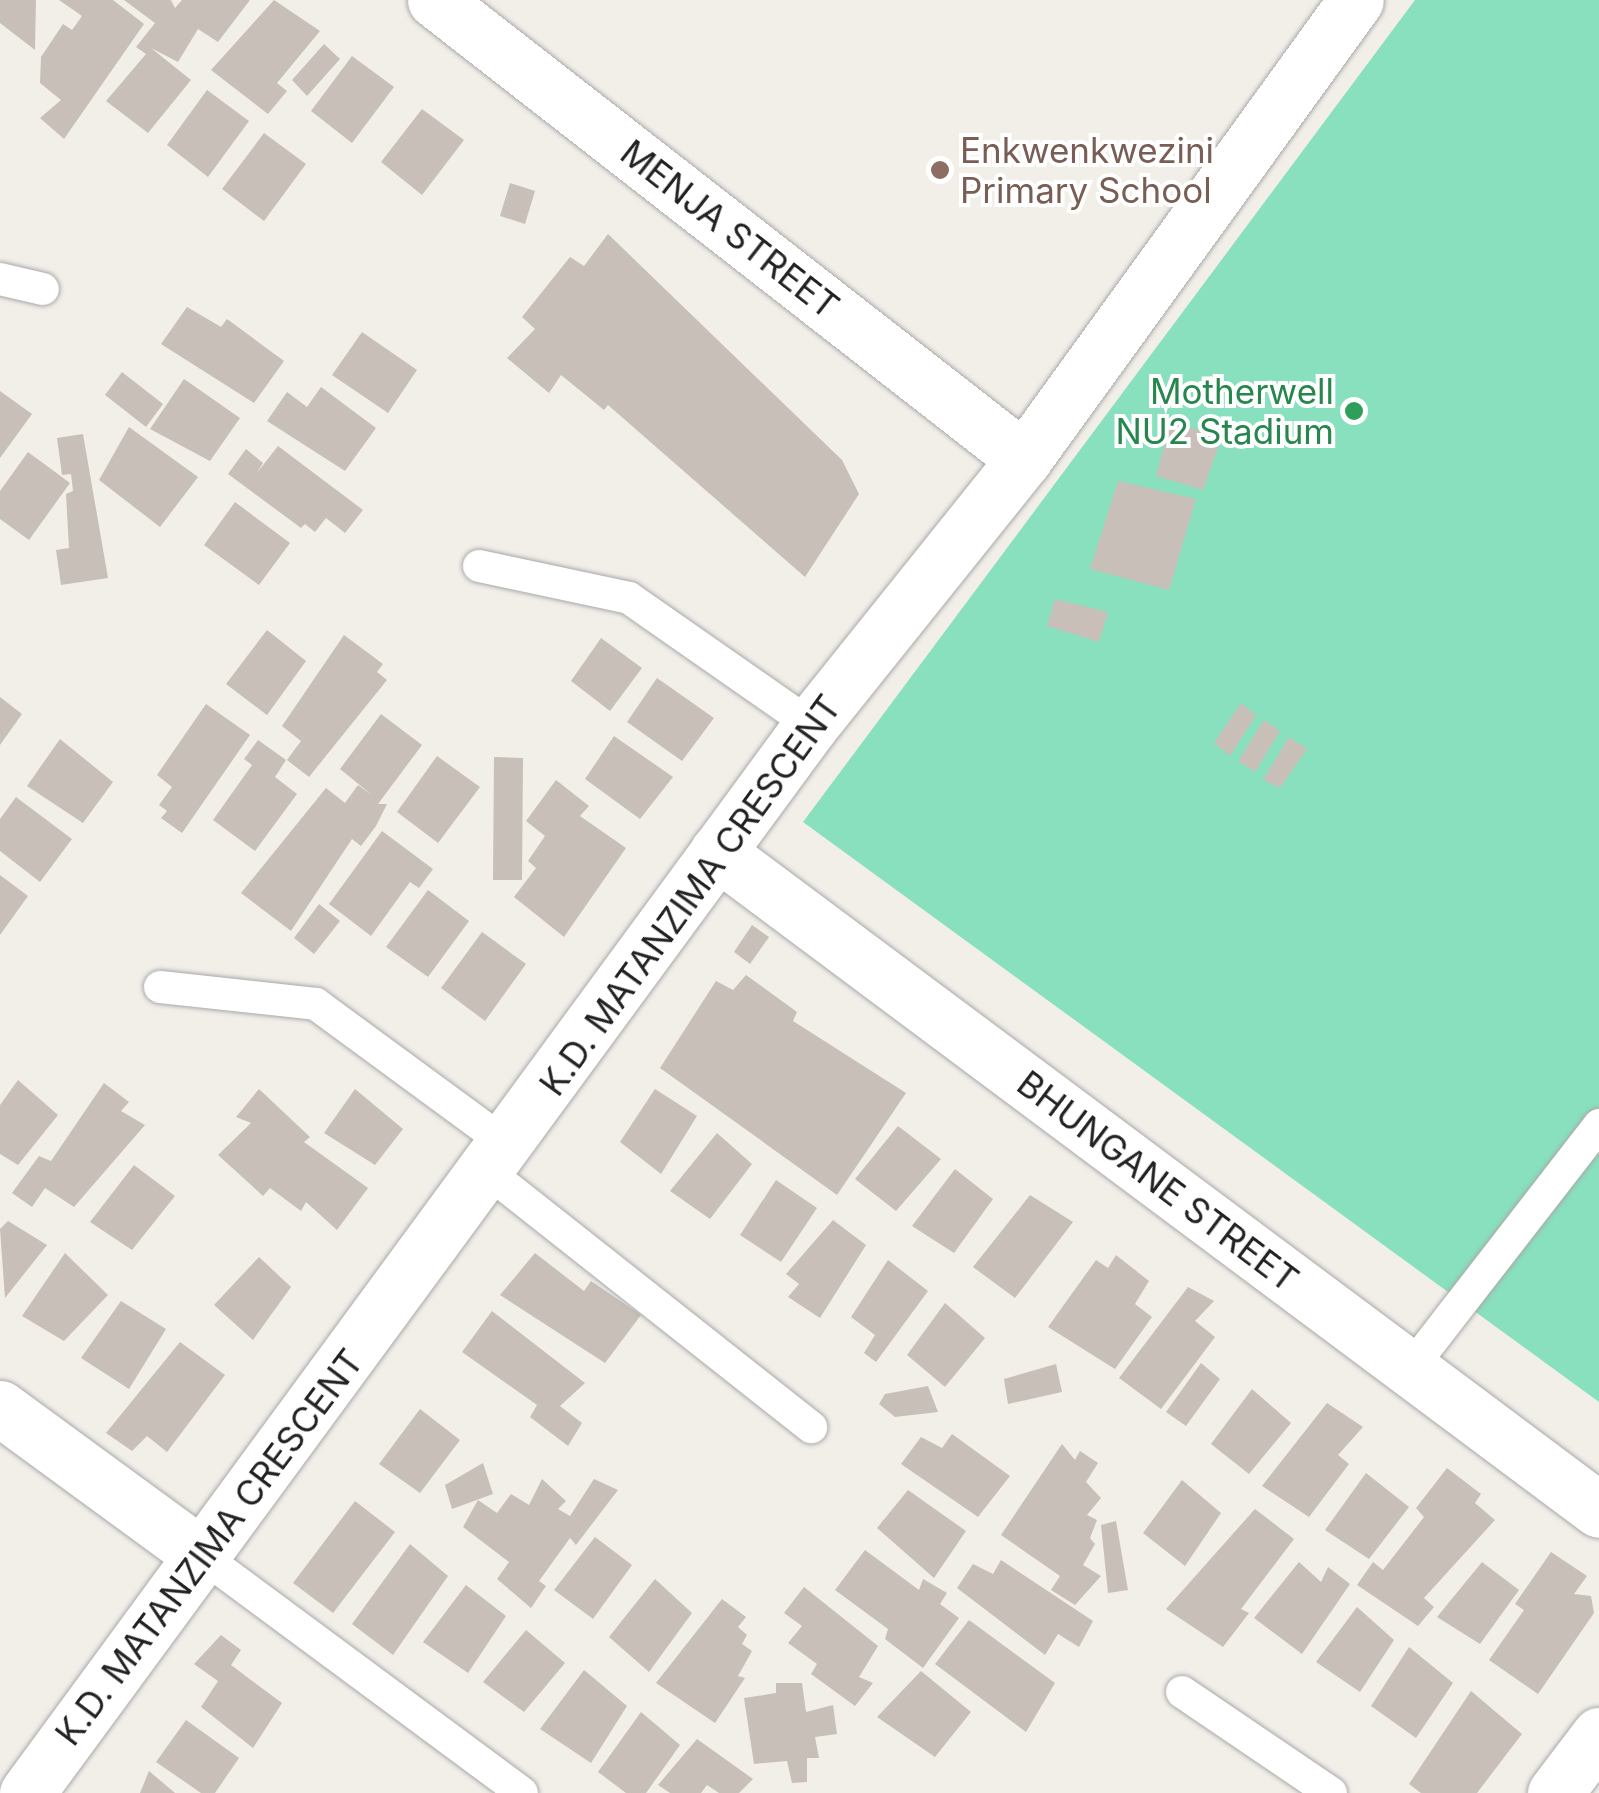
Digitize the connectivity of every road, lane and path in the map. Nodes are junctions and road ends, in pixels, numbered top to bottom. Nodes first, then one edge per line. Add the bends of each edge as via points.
1 (435, 0) edge
2 (1356, 0) edge
3 (0, 279) edge
4 (44, 289) dead end
5 (1024, 459) junction
6 (479, 566) dead end
7 (811, 725) junction
8 (717, 852) junction
9 (160, 987) dead end
10 (1599, 1126) edge
11 (498, 1158) junction
12 (1410, 1370) junction
13 (0, 1408) edge
14 (811, 1427) dead end
15 (1599, 1510) edge
16 (202, 1556) junction
17 (1182, 1692) dead end
18 (1599, 1735) edge
19 (27, 1793) edge
20 (522, 1793) edge
21 (1331, 1793) edge
22 (1556, 1793) edge

1 - 5 street, MENJA STREET
2 - 5 street, K.D. MATANZIMA CRESCENT
3 - 4 lane
5 - 7 street, K.D. MATANZIMA CRESCENT
6 - 7 lane via 629,598
7 - 8 street, K.D. MATANZIMA CRESCENT
8 - 11 street, K.D. MATANZIMA CRESCENT
8 - 12 street, BHUNGANE STREET
9 - 11 lane via 316,1004
10 - 12 lane
11 - 14 lane
11 - 16 street, K.D. MATANZIMA CRESCENT
12 - 15 street, BHUNGANE STREET
13 - 16 street
16 - 19 street, K.D. MATANZIMA CRESCENT
16 - 20 lane
17 - 21 lane
18 - 22 street

